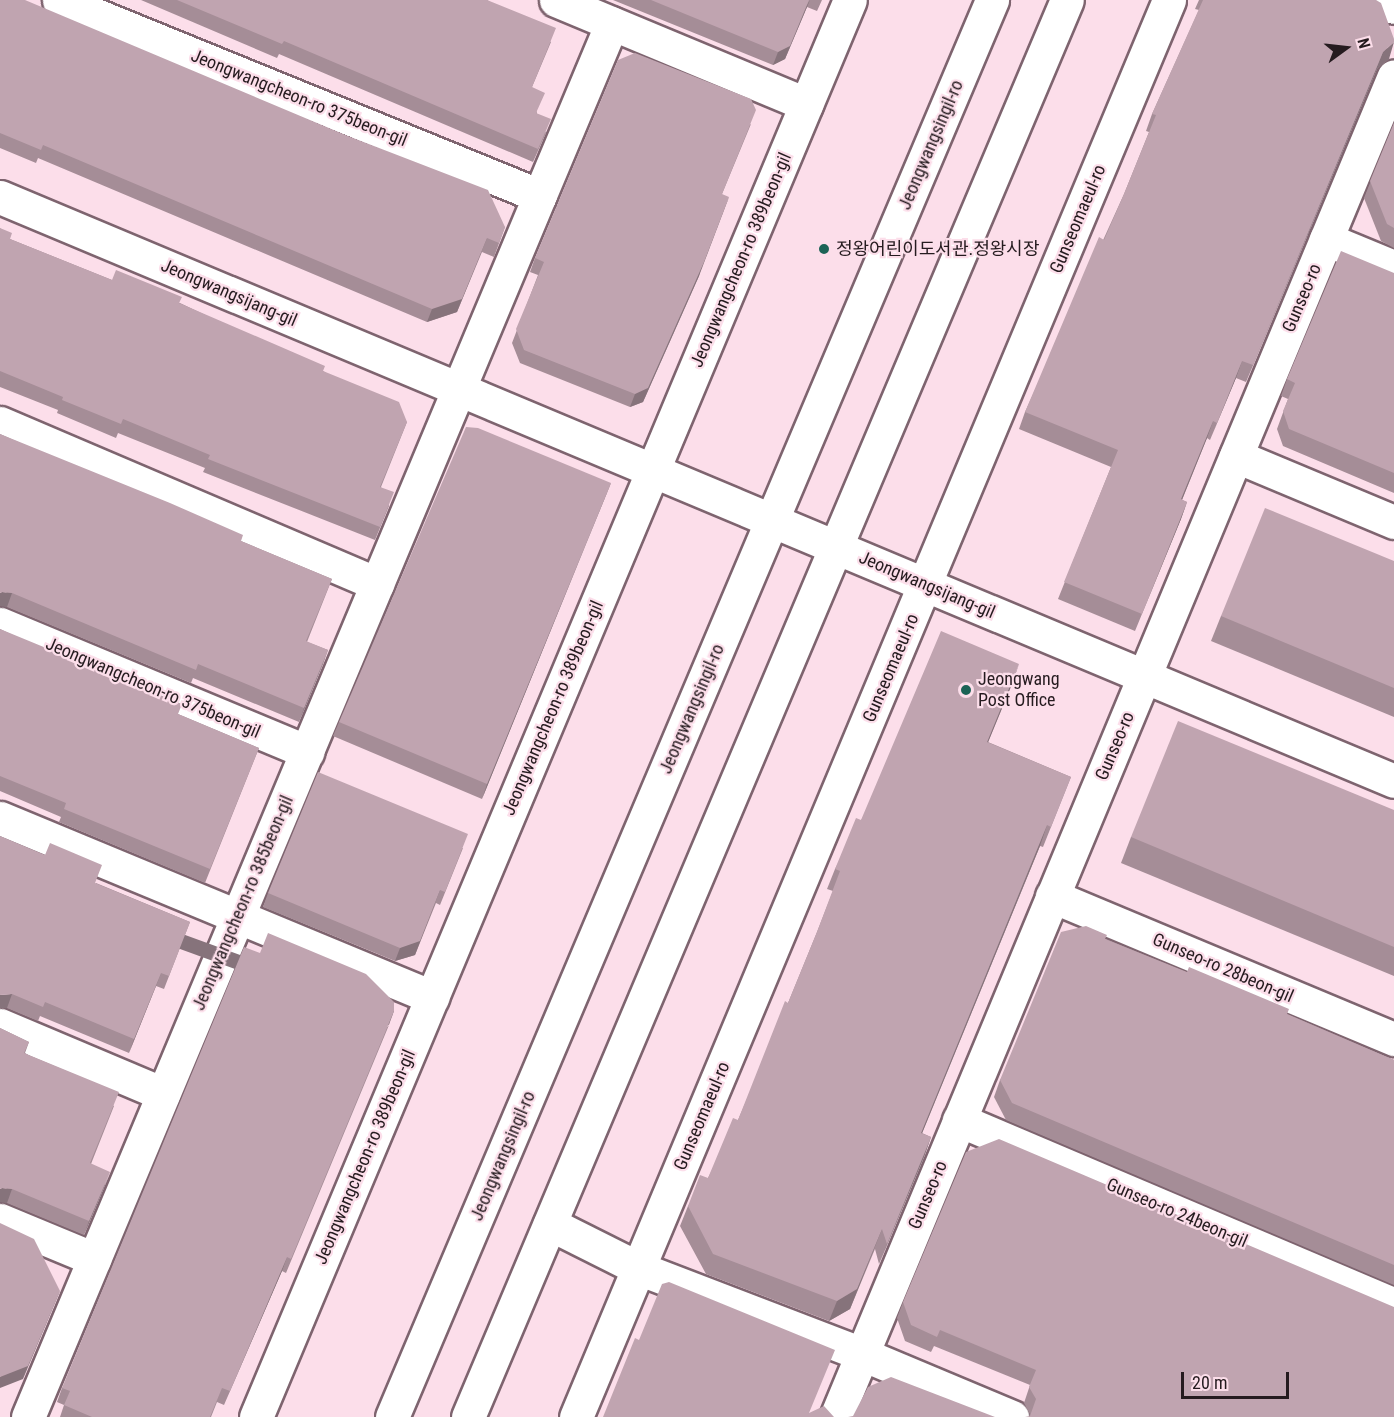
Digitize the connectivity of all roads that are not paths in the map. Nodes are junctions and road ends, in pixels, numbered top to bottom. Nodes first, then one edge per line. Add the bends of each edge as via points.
1 (59, 0) edge
2 (556, 0) edge
3 (850, 0) edge
4 (992, 0) edge
5 (1067, 0) edge
6 (1169, 0) edge
7 (1374, 0) edge
8 (1394, 7) edge
9 (612, 23) junction
10 (1394, 76) edge
11 (806, 104) junction
12 (540, 196) junction
13 (0, 197) edge
14 (1326, 239) junction
15 (1394, 267) edge
16 (459, 389) junction
17 (0, 423) edge
18 (1236, 456) junction
19 (653, 471) junction
20 (772, 520) junction
21 (1394, 522) edge
22 (837, 548) junction
23 (377, 584) junction
24 (927, 584) junction
25 (0, 624) edge
26 (1144, 676) junction
27 (307, 752) junction
28 (1394, 782) edge
29 (0, 818) edge
30 (1052, 897) junction
31 (238, 916) junction
32 (432, 997) junction
33 (0, 1025) edge
34 (1394, 1039) edge
35 (163, 1094) junction
36 (959, 1120) junction
37 (0, 1220) edge
38 (550, 1224) junction
39 (94, 1259) junction
40 (638, 1268) junction
41 (1394, 1305) edge
42 (862, 1354) junction
43 (28, 1417) edge
44 (256, 1417) edge
45 (392, 1417) edge
46 (468, 1417) edge
47 (576, 1417) edge
48 (836, 1417) edge
49 (1011, 1417) edge

1 - 12 street, Jeongwangcheon-ro 375beon-gil
2 - 9 street
3 - 11 street, Jeongwangcheon-ro 389beon-gil
4 - 20 street, Jeongwangsingil-ro
5 - 22 street
6 - 24 street, Gunseomaeul-ro
7 - 8 street
9 - 11 street
9 - 12 street
10 - 14 street, Gunseo-ro
11 - 19 street, Jeongwangcheon-ro 389beon-gil
12 - 16 street
13 - 16 street, Jeongwangsijang-gil
14 - 15 street
14 - 18 street, Gunseo-ro
16 - 19 street, Jeongwangsijang-gil
16 - 23 street, Jeongwangcheon-ro 385beon-gil
17 - 23 street
18 - 21 street
18 - 26 street, Gunseo-ro
19 - 20 street, Jeongwangsijang-gil
19 - 32 street, Jeongwangcheon-ro 389beon-gil
20 - 22 street, Jeongwangsijang-gil
20 - 45 street, Jeongwangsingil-ro
22 - 24 street, Jeongwangsijang-gil
22 - 38 street
23 - 27 street, Jeongwangcheon-ro 385beon-gil
24 - 26 street, Jeongwangsijang-gil
24 - 40 street, Gunseomaeul-ro
25 - 27 street, Jeongwangcheon-ro 375beon-gil
26 - 28 street, Jeongwangsijang-gil
26 - 30 street, Gunseo-ro
27 - 31 street, Jeongwangcheon-ro 385beon-gil
29 - 31 street
30 - 34 street, Gunseo-ro 28beon-gil
30 - 36 street, Gunseo-ro
31 - 32 street
31 - 35 street, Jeongwangcheon-ro 385beon-gil
32 - 44 street, Jeongwangcheon-ro 389beon-gil
33 - 35 street
35 - 39 street, Jeongwangcheon-ro 385beon-gil
36 - 41 street, Gunseo-ro 24beon-gil
36 - 42 street, Gunseo-ro
37 - 39 street
38 - 40 street
38 - 46 street
39 - 43 street, Jeongwangcheon-ro 385beon-gil
40 - 42 street
40 - 47 street, Gunseomaeul-ro
42 - 48 street, Gunseo-ro
42 - 49 street

